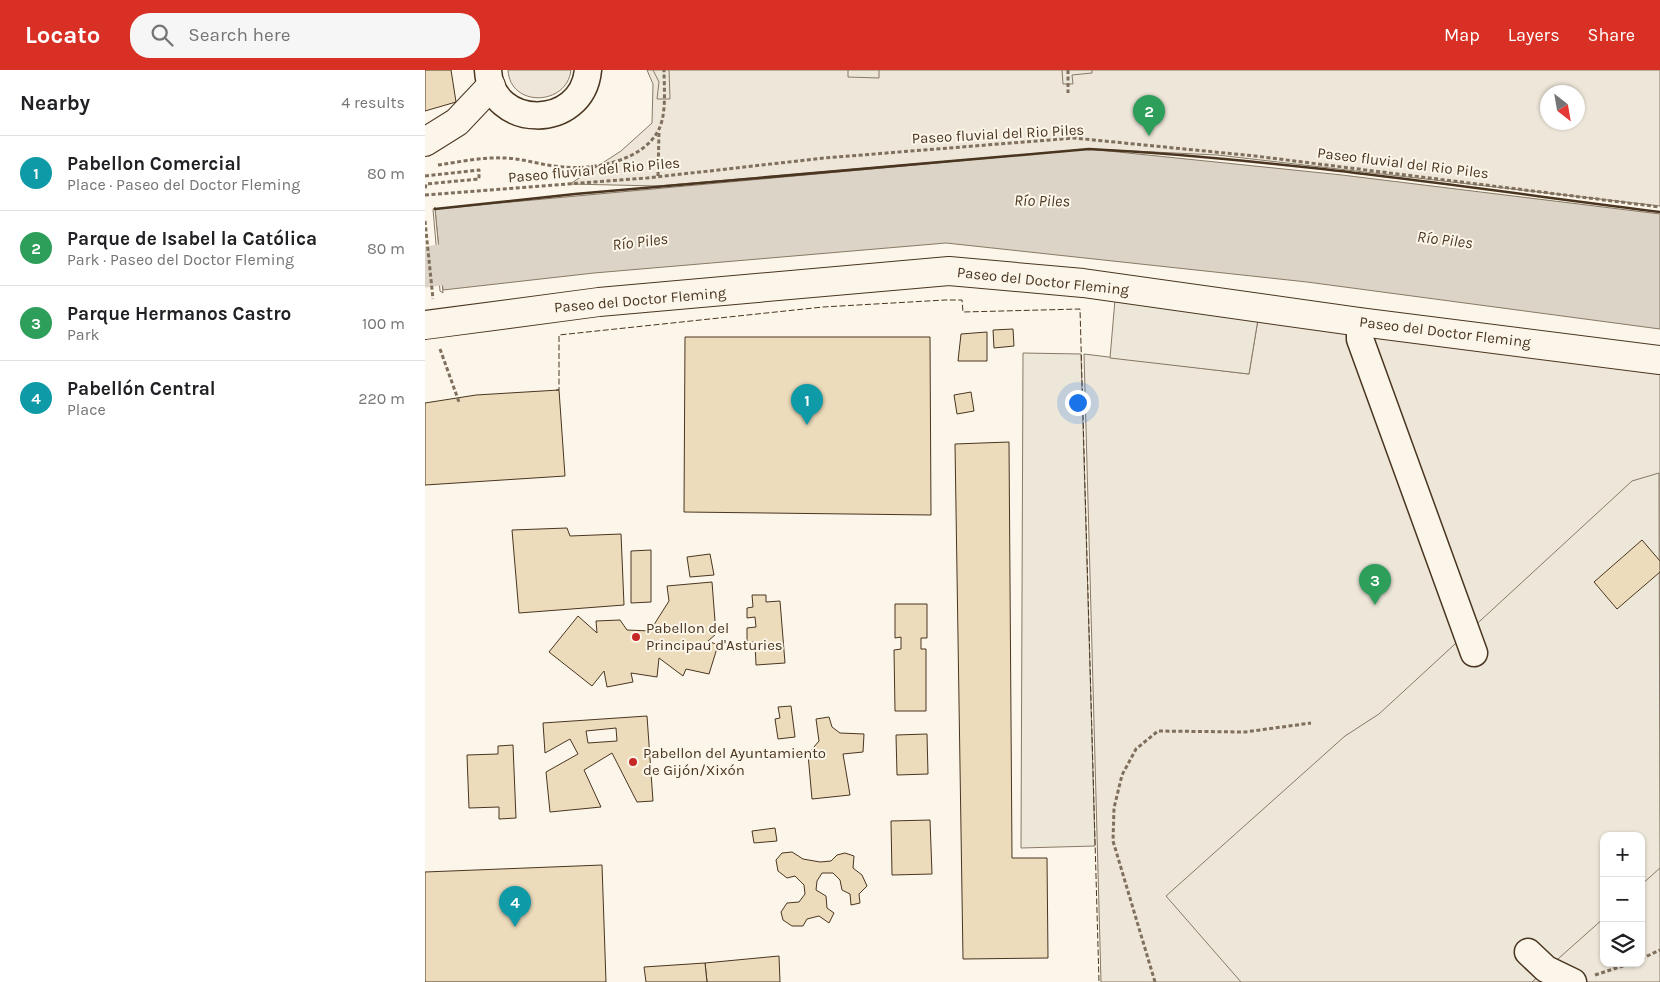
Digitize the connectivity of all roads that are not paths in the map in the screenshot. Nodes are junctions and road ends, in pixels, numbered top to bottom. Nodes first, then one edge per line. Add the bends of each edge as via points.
1 (588, 70) edge
2 (490, 78) edge
3 (429, 153) edge
4 (431, 316) edge
5 (1360, 322) junction
6 (1660, 360) edge
7 (1474, 653) dead end
8 (1528, 952) dead end
9 (1582, 979) edge

1 - 2 street via 578,97 558,112 545,116 519,113 503,102
2 - 3 main road
4 - 5 main road, Paseo del Doctor Fleming via 949,271 1083,283
5 - 6 main road, Paseo del Doctor Fleming
5 - 7 street via 1360,339
8 - 9 street via 1546,969

